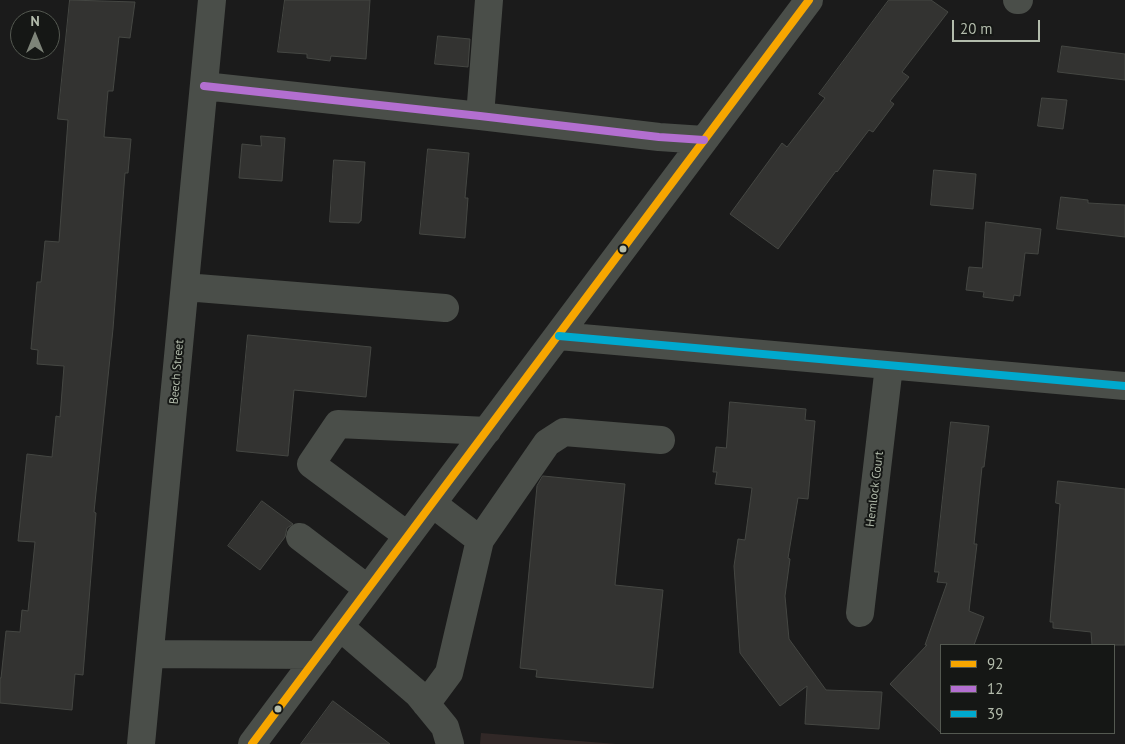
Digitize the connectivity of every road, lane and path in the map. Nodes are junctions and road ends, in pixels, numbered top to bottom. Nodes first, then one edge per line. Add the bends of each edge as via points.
1 (212, 0) edge
2 (489, 0) edge
3 (809, 0) edge
4 (793, 11) edge
5 (204, 86) junction
6 (480, 116) junction
7 (704, 140) junction
8 (185, 287) junction
9 (445, 308) dead end
10 (559, 336) junction
11 (889, 366) junction
12 (1125, 386) edge
13 (487, 432) junction
14 (661, 440) dead end
15 (433, 504) junction
16 (408, 536) junction
17 (300, 537) dead end
18 (480, 540) junction
19 (368, 589) junction
20 (860, 613) dead end
21 (340, 627) junction
22 (150, 654) junction
23 (319, 655) junction
24 (426, 704) junction
25 (141, 744) edge
26 (252, 744) edge
27 (450, 744) edge

1 - 5 street, Beech Street
2 - 6 street
3 - 4 street
4 - 7 street
5 - 6 street
5 - 8 street, Beech Street
6 - 7 street
7 - 10 street
8 - 9 street
8 - 22 street, Beech Street
10 - 11 street
10 - 13 street
11 - 12 street
11 - 20 street, Hemlock Court
13 - 15 street
13 - 16 street via 338,424 311,464
14 - 18 street via 564,432 547,443
15 - 16 street
15 - 18 street
16 - 19 street
17 - 19 street
18 - 24 street via 449,673
19 - 21 street
21 - 23 street
21 - 24 street
22 - 23 street
22 - 25 street, Beech Street
23 - 26 street
24 - 27 street via 445,727

